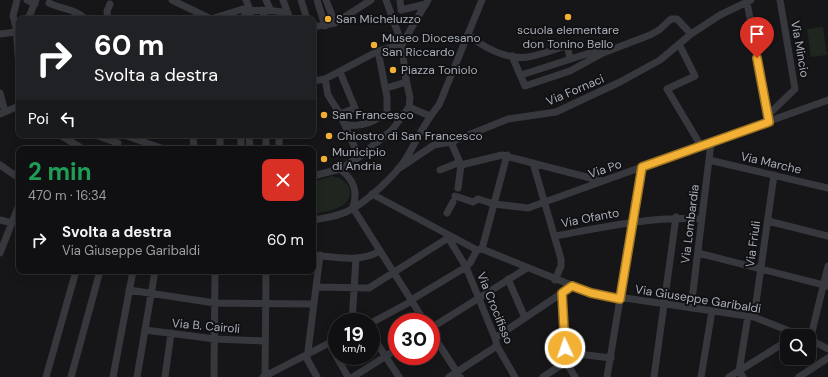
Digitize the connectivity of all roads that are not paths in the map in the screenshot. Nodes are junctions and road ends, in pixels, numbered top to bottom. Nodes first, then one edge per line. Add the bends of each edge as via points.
1 (17, 0) edge
2 (26, 0) edge
3 (246, 0) edge
4 (266, 0) edge
5 (282, 0) edge
6 (301, 0) edge
7 (317, 0) edge
8 (326, 0) edge
9 (371, 0) edge
10 (386, 0) edge
11 (400, 0) edge
12 (482, 0) edge
13 (780, 0) edge
14 (37, 1) edge
15 (111, 1) edge
16 (176, 1) edge
17 (749, 1) edge
18 (50, 2) edge
19 (427, 2) edge
20 (243, 9) junction
21 (270, 9) junction
22 (262, 10) junction
23 (251, 12) junction
24 (30, 16) edge
25 (82, 16) edge
26 (108, 16) edge
27 (204, 16) edge
28 (221, 16) edge
29 (246, 16) edge
30 (264, 16) edge
31 (285, 16) edge
32 (306, 16) edge
33 (335, 23) junction
34 (16, 26) edge
35 (325, 26) junction
36 (316, 27) edge
37 (16, 29) edge
38 (0, 34) edge
39 (468, 34) junction
40 (691, 34) junction
41 (402, 44) junction
42 (679, 44) junction
43 (378, 52) junction
44 (601, 54) junction
45 (512, 56) junction
46 (570, 59) junction
47 (340, 72) junction
48 (521, 75) junction
49 (325, 79) junction
50 (316, 80) edge
51 (406, 82) junction
52 (388, 88) junction
53 (0, 93) edge
54 (828, 100) edge
55 (409, 106) junction
56 (16, 107) edge
57 (2, 113) edge
58 (340, 114) junction
59 (768, 114) junction
60 (430, 116) junction
61 (769, 122) junction
62 (349, 125) dead end
63 (65, 138) edge
64 (101, 138) edge
65 (133, 138) edge
66 (220, 138) edge
67 (452, 142) junction
68 (711, 143) junction
69 (78, 146) edge
70 (117, 146) edge
71 (155, 146) edge
72 (220, 146) dead end
73 (701, 146) junction
74 (507, 156) junction
75 (359, 157) junction
76 (709, 160) junction
77 (1, 163) edge
78 (533, 163) junction
79 (461, 164) junction
80 (642, 167) junction
81 (340, 169) junction
82 (398, 169) junction
83 (440, 170) dead end
84 (316, 175) edge
85 (774, 175) junction
86 (16, 176) edge
87 (602, 181) junction
88 (458, 188) dead end
89 (828, 188) edge
90 (372, 194) junction
91 (545, 202) junction
92 (494, 204) junction
93 (353, 208) junction
94 (16, 212) edge
95 (447, 214) dead end
96 (676, 218) junction
97 (702, 219) junction
98 (0, 220) edge
99 (316, 220) edge
100 (633, 221) junction
101 (768, 221) junction
102 (12, 223) junction
103 (447, 236) junction
104 (555, 236) junction
105 (828, 236) edge
106 (480, 250) junction
107 (380, 251) junction
108 (0, 253) edge
109 (698, 253) junction
110 (316, 255) edge
111 (356, 258) junction
112 (466, 266) junction
113 (828, 266) edge
114 (527, 268) junction
115 (761, 269) junction
116 (394, 273) junction
117 (75, 274) edge
118 (99, 274) edge
119 (132, 274) edge
120 (154, 274) edge
121 (215, 274) edge
122 (266, 274) edge
123 (508, 279) junction
124 (555, 280) junction
125 (572, 286) junction
126 (826, 286) edge
127 (316, 287) junction
128 (354, 288) junction
129 (129, 290) junction
130 (562, 293) junction
131 (151, 294) junction
132 (479, 297) junction
133 (620, 299) junction
134 (411, 300) junction
135 (215, 303) junction
136 (665, 303) junction
137 (266, 304) junction
138 (314, 304) junction
139 (691, 308) junction
140 (712, 311) junction
141 (353, 313) edge
142 (419, 313) edge
143 (751, 316) junction
144 (380, 318) edge
145 (525, 318) junction
146 (440, 322) edge
147 (783, 329) edge
148 (813, 329) edge
149 (145, 330) junction
150 (171, 333) junction
151 (495, 338) junction
152 (214, 339) junction
153 (265, 341) junction
154 (816, 343) edge
155 (328, 344) edge
156 (440, 346) edge
157 (497, 346) junction
158 (780, 346) edge
159 (380, 347) edge
160 (828, 348) edge
161 (308, 354) junction
162 (386, 356) junction
163 (611, 358) junction
164 (828, 358) edge
165 (566, 362) junction
166 (341, 365) edge
167 (741, 374) edge
168 (458, 375) edge
169 (46, 377) edge
170 (71, 377) edge
171 (113, 377) edge
172 (137, 377) edge
173 (165, 377) edge
174 (214, 377) edge
175 (264, 377) edge
176 (317, 377) edge
177 (348, 377) edge
178 (353, 377) edge
179 (399, 377) edge
180 (449, 377) edge
181 (516, 377) edge
182 (543, 377) edge
183 (575, 377) edge
184 (607, 377) edge
185 (654, 377) edge
186 (701, 377) edge
187 (729, 377) edge
188 (799, 377) edge

1 - 34 street via 13,16
2 - 14 street
3 - 23 street
4 - 21 street
5 - 31 street
6 - 32 street
7 - 35 street
8 - 33 street
9 - 33 street
10 - 41 street
11 - 19 street via 401,10
12 - 39 street
13 - 59 street, Via Mincio via 795,89
14 - 18 street
14 - 24 street
15 - 26 street
16 - 27 street
17 - 40 street, Via Fornaci via 720,15
17 - 59 street
18 - 25 street via 61,9 79,12
19 - 41 street
20 - 23 street
20 - 28 street
20 - 29 street
21 - 22 street
21 - 31 street
22 - 23 street
22 - 30 street
33 - 35 street
35 - 36 street
37 - 38 street
39 - 45 street via 485,47
39 - 60 street via 439,105
40 - 42 street, Via Fornaci
40 - 44 street via 674,18 650,35
41 - 43 street
41 - 51 street
42 - 67 street, Via Fornaci via 660,60 556,112 508,119
42 - 73 street via 695,76 667,89
43 - 47 street
43 - 52 street
44 - 46 street via 599,50
44 - 48 street via 570,71 525,86
45 - 46 street via 530,57 565,46
45 - 48 street
46 - 48 street
47 - 49 street
47 - 58 street via 355,108
49 - 50 street
49 - 58 street via 328,95
51 - 52 street
51 - 55 street
52 - 62 street via 387,112 384,115 370,122
53 - 57 street
54 - 61 street, Via Po
55 - 60 street
55 - 75 street via 392,130
56 - 57 street
58 - 75 street
59 - 61 street
60 - 82 street
61 - 68 street, Via Po
63 - 69 street
64 - 70 street
65 - 71 street
66 - 72 street
67 - 79 street
67 - 82 street, Via Fornaci via 434,146
68 - 73 street, Via Po
68 - 76 street, Via Lombardia
73 - 80 street, Via Po
74 - 78 street
74 - 79 street
74 - 92 street
75 - 81 street
76 - 85 street, Via Marche
76 - 97 street, Via Lombardia
77 - 86 street
78 - 87 street
78 - 91 street
79 - 83 street
79 - 88 street
80 - 87 street, Via Po
80 - 100 street
81 - 84 street
81 - 93 street via 353,184 357,196
82 - 90 street
85 - 89 street, Via Marche
85 - 101 street, Via Friuli
87 - 91 street, Via Po
90 - 93 street
90 - 103 street, Via Giuseppe Garibaldi
91 - 92 street, Via Po via 525,209
91 - 104 street
92 - 95 street, Via Po via 478,199 473,202 454,199
92 - 106 street
93 - 99 street via 332,217
93 - 107 street
94 - 102 street
96 - 97 street, Via Ofanto
96 - 100 street, Via Ofanto
96 - 136 street
97 - 109 street, Via Lombardia
98 - 102 street
100 - 104 street, Via Ofanto
100 - 133 street
101 - 105 street
101 - 115 street, Via Friuli
102 - 108 street
103 - 106 street, Via Giuseppe Garibaldi
103 - 112 street, Via Crocifisso
103 - 116 street
104 - 124 street via 561,266
106 - 112 street
106 - 114 street, Via Giuseppe Garibaldi
107 - 111 street
107 - 116 street
109 - 115 street
109 - 139 street, Via Lombardia
110 - 111 street
110 - 127 street
111 - 128 street
112 - 132 street, Via Crocifisso
112 - 134 street
113 - 126 street
114 - 123 street
114 - 124 street, Via Giuseppe Garibaldi
115 - 126 street
115 - 143 street, Via Friuli
116 - 128 street via 369,288
116 - 134 street
117 - 169 street
118 - 170 street
119 - 129 street
120 - 131 street
121 - 135 street
122 - 137 street
123 - 132 street
123 - 145 street
124 - 125 street, Via Giuseppe Garibaldi
125 - 130 street
125 - 133 street, Via Giuseppe Garibaldi
126 - 148 street
127 - 128 street
127 - 138 street
128 - 141 street
129 - 131 street
129 - 171 street
130 - 145 street
130 - 165 street
131 - 135 street
131 - 149 street
132 - 146 street
132 - 151 street, Via Crocifisso
133 - 136 street, Via Giuseppe Garibaldi
133 - 163 street
134 - 142 street
134 - 144 street
135 - 137 street
135 - 152 street
136 - 139 street, Via Giuseppe Garibaldi
136 - 185 street
137 - 138 street
137 - 153 street
138 - 161 street
139 - 140 street, Via Giuseppe Garibaldi
140 - 143 street, Via Giuseppe Garibaldi
140 - 186 street
143 - 147 street, Via Giuseppe Garibaldi
143 - 167 street, Via Friuli
145 - 151 street
149 - 150 street, Via B. Cairoli
149 - 172 street
150 - 152 street, Via B. Cairoli
150 - 173 street
151 - 157 street, Via Crocifisso
152 - 153 street, Via B. Cairoli
152 - 174 street
153 - 175 street
154 - 160 street
155 - 161 street
156 - 168 street
157 - 168 street
157 - 181 street, Via Crocifisso
158 - 167 street
159 - 162 street
161 - 175 street
161 - 176 street via 307,359
162 - 178 street
162 - 179 street
163 - 165 street via 578,354
163 - 184 street
164 - 188 street
165 - 182 street
165 - 183 street
166 - 177 street
167 - 187 street
168 - 180 street

